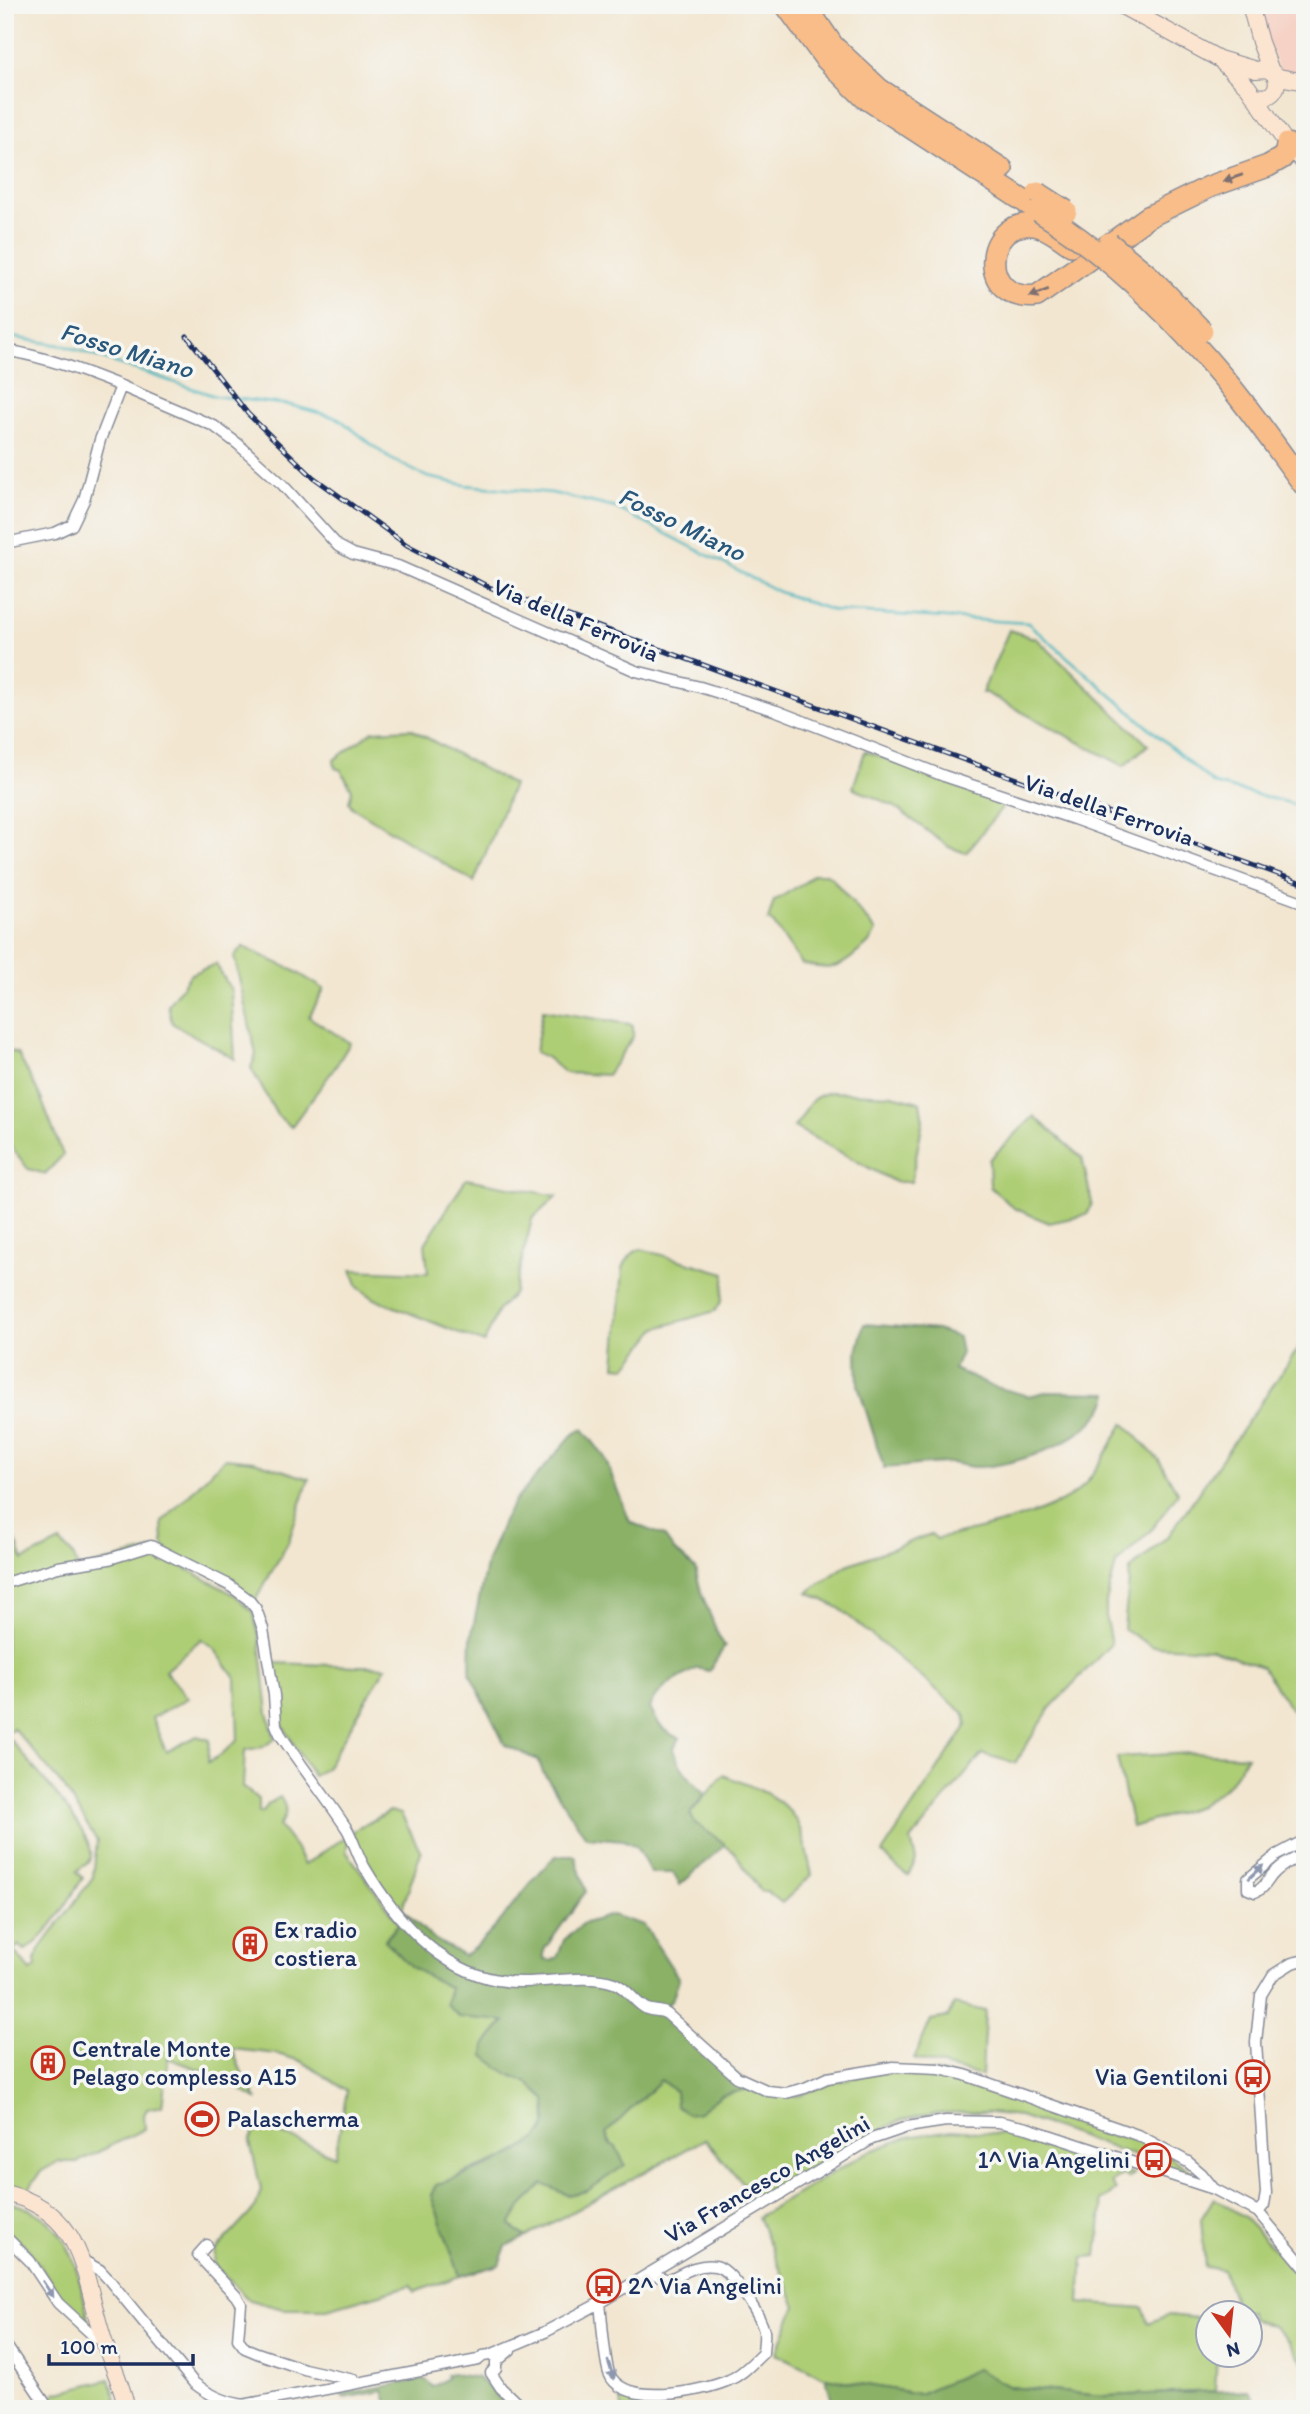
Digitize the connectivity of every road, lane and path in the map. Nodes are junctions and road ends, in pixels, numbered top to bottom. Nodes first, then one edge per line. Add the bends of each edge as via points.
1 (786, 5) edge
2 (805, 5) edge
3 (1120, 5) edge
4 (1250, 5) edge
5 (1149, 12) edge
6 (1219, 59) junction
7 (1265, 71) junction
8 (1305, 82) edge
9 (1252, 91) junction
10 (1287, 144) junction
11 (1305, 164) edge
12 (1039, 202) junction
13 (1160, 307) junction
14 (5, 351) edge
15 (121, 386) junction
16 (1305, 463) edge
17 (1305, 486) edge
18 (5, 544) edge
19 (1305, 903) edge
20 (5, 1583) edge
21 (1305, 1840) edge
22 (1305, 1854) edge
23 (1305, 1959) edge
24 (1214, 2189) junction
25 (5, 2193) edge
26 (1258, 2212) junction
27 (5, 2236) edge
28 (207, 2245) dead end
29 (82, 2260) junction
30 (1305, 2269) edge
31 (649, 2273) junction
32 (600, 2303) junction
33 (103, 2339) junction
34 (5, 2344) edge
35 (493, 2359) junction
36 (478, 2365) junction
37 (304, 2369) junction
38 (491, 2374) junction
39 (328, 2375) junction
40 (364, 2382) junction
41 (321, 2390) junction
42 (49, 2409) edge
43 (127, 2409) edge
44 (523, 2409) edge

1 - 12 highway via 839,75 864,97
2 - 12 highway via 832,46 879,89 996,165
3 - 5 street
4 - 7 street
5 - 6 street
6 - 7 street
6 - 9 street
7 - 8 street
7 - 9 street via 1249,77
7 - 9 street via 1277,84 1274,92 1266,97
9 - 10 street
10 - 11 street
10 -> 13 highway, bridge via 1282,158 1268,166 1186,197 1148,217 1037,296 1010,293 998,279 993,255 1012,229 1046,228 1072,245
12 - 13 highway, bridge
12 - 16 highway, bridge via 1091,228 1181,307 1235,369
13 - 17 highway, bridge via 1223,376
14 - 15 street, Via della Ferrovia via 70,365
15 - 18 street via 72,525
15 - 19 street, Via della Ferrovia via 214,426 239,444 338,546 353,554 398,566 636,671 777,711 944,776
20 - 24 street via 151,1546 248,1599 263,1629 280,1734 348,1831 386,1900 422,1941 469,1972 509,1982 589,1978 616,1984 645,2008 662,2010 737,2077 768,2091 786,2092 827,2078 894,2067 965,2075 1157,2144 1188,2162
22 -> 21 street via 1285,1863 1262,1889 1248,1889 1248,1879 1258,1869
23 - 26 street via 1273,1975 1261,1994 1256,2042 1266,2193 1265,2205
24 - 26 street, Via Francesco Angelini
24 - 31 street, Via Francesco Angelini via 1027,2128 975,2120 926,2123 872,2139
25 - 29 street via 29,2200 57,2219 72,2236
26 - 30 street, Via Francesco Angelini
27 -> 33 street via 30,2261 58,2303 96,2338
28 - 37 street via 198,2255 241,2304 238,2339 245,2348
29 - 33 street
29 - 41 street, Via Francesco Angelini via 100,2270 207,2393 243,2405
31 - 32 street, Via Francesco Angelini
32 -> 31 street via 609,2372 624,2390 680,2394 706,2388 731,2380 763,2353 765,2334 760,2319 719,2266 701,2265 668,2280
32 - 35 street, Via Francesco Angelini
33 - 43 street
34 - 42 street
35 - 36 street, Via Francesco Angelini via 483,2356
35 - 38 street via 496,2369
36 - 38 street via 484,2374
36 - 40 street, Via Francesco Angelini
37 - 39 street
37 - 41 street
38 - 44 street
39 - 40 street
39 - 41 street
40 - 41 street, Via Francesco Angelini

